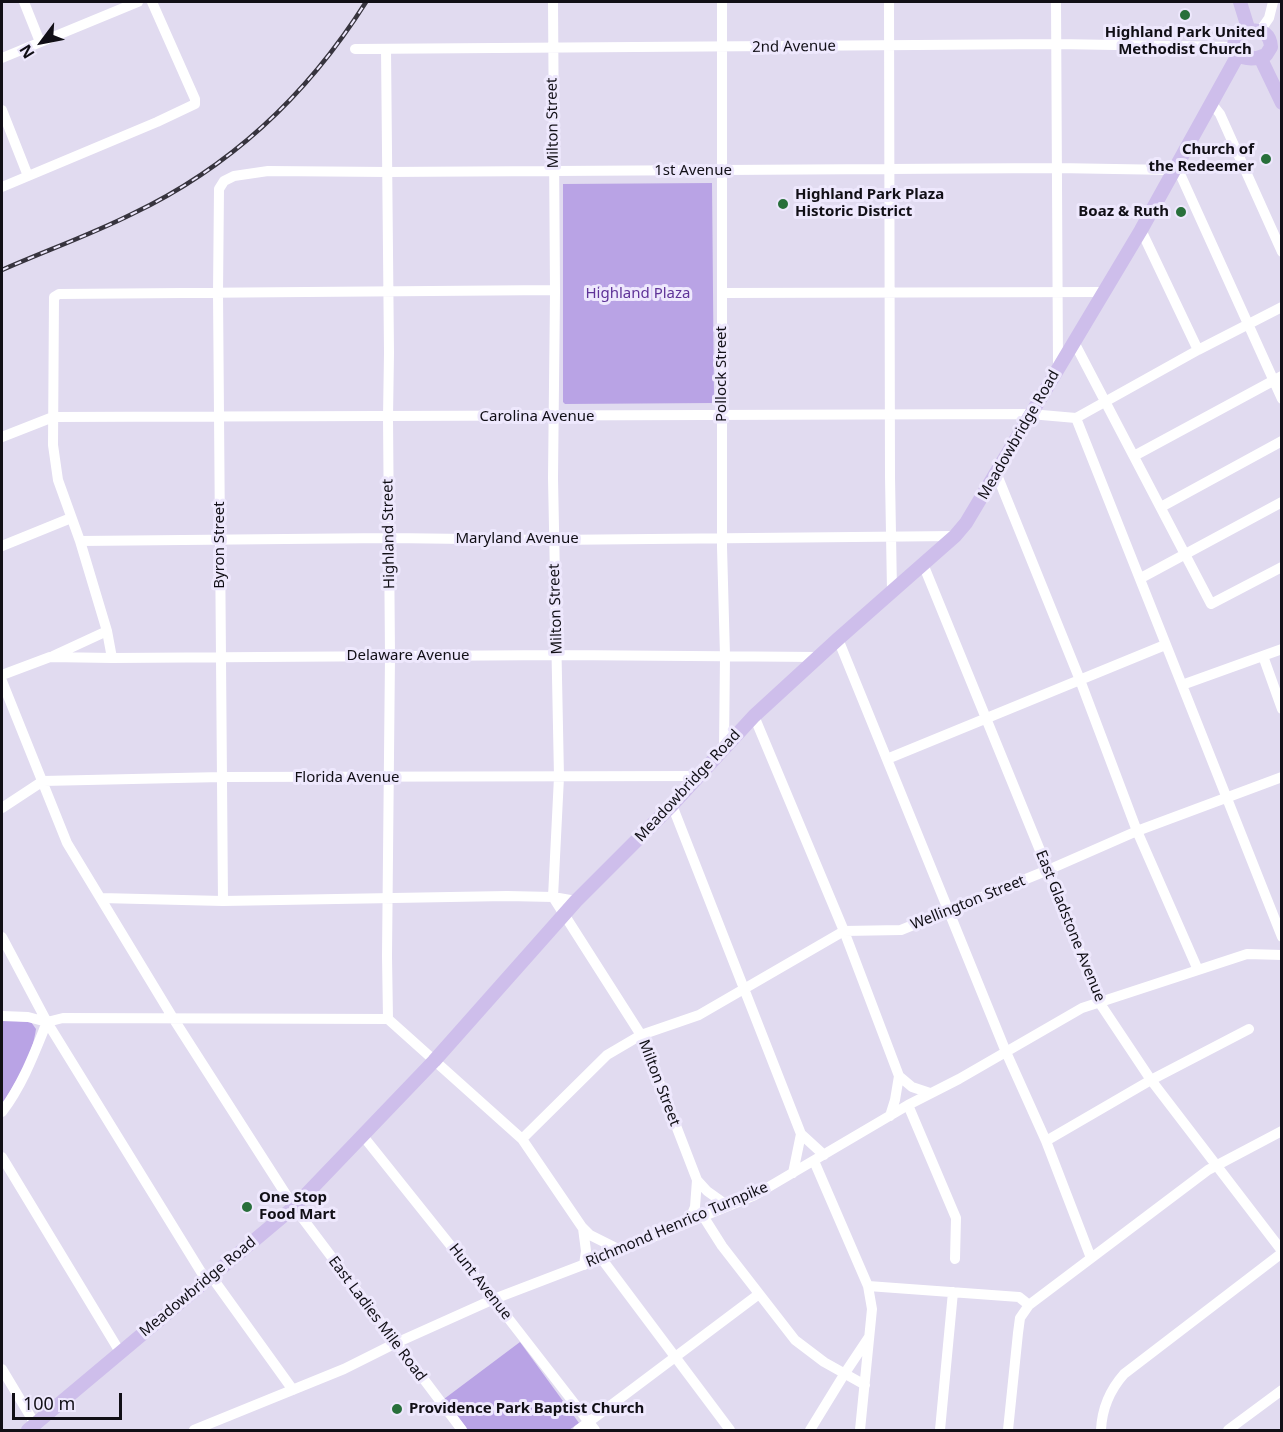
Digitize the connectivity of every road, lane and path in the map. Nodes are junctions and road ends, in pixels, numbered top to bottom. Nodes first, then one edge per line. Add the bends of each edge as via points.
1 (24, 2) edge
2 (138, 2) edge
3 (152, 2) edge
4 (553, 2) edge
5 (722, 2) edge
6 (889, 2) edge
7 (1056, 2) edge
8 (1240, 2) edge
9 (1273, 2) edge
10 (1254, 31) junction
11 (40, 42) junction
12 (1056, 44) junction
13 (889, 45) junction
14 (553, 47) junction
15 (1276, 47) edge
16 (722, 48) junction
17 (355, 49) dead end
18 (386, 49) junction
19 (1236, 51) junction
20 (1260, 57) junction
21 (2, 58) edge
22 (1212, 104) junction
23 (1281, 104) edge
24 (2, 110) edge
25 (1056, 168) junction
26 (721, 170) junction
27 (890, 170) junction
28 (1173, 170) junction
29 (554, 171) junction
30 (387, 172) junction
31 (28, 176) junction
32 (2, 187) edge
33 (219, 189) joint
34 (1141, 230) junction
35 (1281, 252) edge
36 (555, 290) junction
37 (1058, 291) junction
38 (387, 292) junction
39 (891, 292) junction
40 (1103, 292) junction
41 (722, 293) junction
42 (218, 294) junction
43 (1281, 307) edge
44 (1248, 325) junction
45 (1074, 342) junction
46 (1198, 350) junction
47 (1059, 366) junction
48 (1277, 378) edge
49 (1281, 399) edge
50 (1104, 403) junction
51 (890, 414) junction
52 (1030, 414) junction
53 (722, 416) junction
54 (53, 417) junction
55 (220, 417) junction
56 (388, 417) junction
57 (555, 417) junction
58 (1076, 418) junction
59 (2, 437) edge
60 (1281, 441) edge
61 (1134, 456) junction
62 (997, 475) junction
63 (1281, 502) edge
64 (1161, 507) junction
65 (71, 518) junction
66 (892, 536) junction
67 (955, 536) junction
68 (389, 538) junction
69 (722, 538) junction
70 (554, 540) junction
71 (80, 541) junction
72 (220, 541) junction
73 (2, 546) edge
74 (1185, 554) junction
75 (923, 564) junction
76 (1281, 567) edge
77 (1141, 578) junction
78 (892, 591) junction
79 (107, 631) junction
80 (838, 639) junction
81 (1165, 645) junction
82 (1281, 649) edge
83 (558, 655) junction
84 (222, 656) junction
85 (390, 656) junction
86 (725, 656) junction
87 (1263, 656) junction
88 (50, 657) junction
89 (818, 657) junction
90 (112, 658) junction
91 (2, 675) edge
92 (1080, 680) junction
93 (2, 681) edge
94 (1182, 685) junction
95 (1281, 709) edge
96 (754, 716) junction
97 (986, 718) junction
98 (724, 747) junction
99 (887, 759) junction
100 (700, 776) junction
101 (222, 777) junction
102 (559, 777) junction
103 (1281, 777) edge
104 (389, 778) junction
105 (43, 781) junction
106 (1226, 797) junction
107 (672, 805) junction
108 (2, 808) edge
109 (1137, 831) junction
110 (1048, 870) junction
111 (389, 897) junction
112 (553, 897) junction
113 (101, 898) junction
114 (223, 901) junction
115 (576, 901) junction
116 (949, 911) junction
117 (563, 916) junction
118 (844, 931) junction
119 (2, 937) edge
120 (1281, 937) edge
121 (1281, 955) edge
122 (1198, 970) junction
123 (744, 990) junction
124 (1099, 1002) junction
125 (2, 1016) edge
126 (172, 1018) junction
127 (388, 1018) junction
128 (47, 1022) junction
129 (1249, 1029) dead end
130 (641, 1035) junction
131 (1006, 1052) junction
132 (434, 1061) junction
133 (899, 1076) junction
134 (1151, 1080) junction
135 (930, 1093) junction
136 (909, 1105) junction
137 (2, 1112) edge
138 (890, 1116) junction
139 (1281, 1131) edge
140 (801, 1134) junction
141 (363, 1136) junction
142 (522, 1139) junction
143 (1046, 1141) junction
144 (2, 1157) edge
145 (819, 1158) junction
146 (1215, 1165) junction
147 (793, 1173) junction
148 (697, 1180) junction
149 (728, 1206) junction
150 (294, 1207) junction
151 (703, 1216) junction
152 (689, 1221) junction
153 (582, 1227) junction
154 (620, 1250) junction
155 (1281, 1252) edge
156 (601, 1258) junction
157 (1091, 1258) junction
158 (955, 1259) dead end
159 (584, 1265) junction
160 (208, 1278) junction
161 (868, 1286) junction
162 (952, 1292) junction
163 (759, 1294) junction
164 (494, 1299) junction
165 (1029, 1305) junction
166 (871, 1334) junction
167 (396, 1343) junction
168 (120, 1352) junction
169 (675, 1358) junction
170 (2, 1369) edge
171 (845, 1373) junction
172 (866, 1385) junction
173 (293, 1390) junction
174 (1281, 1390) edge
175 (592, 1426) edge
176 (32, 1427) edge
177 (194, 1431) edge
178 (462, 1431) edge
179 (578, 1431) edge
180 (730, 1431) edge
181 (810, 1431) edge
182 (860, 1431) edge
183 (940, 1431) edge
184 (1008, 1431) edge
185 (1101, 1431) edge
186 (1228, 1431) edge

1 - 11 street
2 - 11 street
3 - 31 street via 196,103
4 - 14 street, Milton Street
5 - 16 street, Pollock Street
6 - 13 street
7 - 12 street
8 - 10 main road
9 - 10 street via 1269,18
10 - 15 main road via 1268,35
10 - 19 main road via 1239,35 1235,40
11 - 21 street
12 - 13 street, 2nd Avenue
12 - 19 street, 2nd Avenue
12 - 25 street
13 - 16 street, 2nd Avenue
13 - 27 street
14 - 16 street, 2nd Avenue
14 - 18 street, 2nd Avenue
14 - 29 street, Milton Street
15 - 20 main road
16 - 26 street, Pollock Street
17 - 18 street, 2nd Avenue
18 - 30 street, Highland Street
19 - 20 main road via 1248,59
19 - 22 main road, Meadowbridge Road
20 - 23 main road
22 - 28 main road, Meadowbridge Road
22 - 35 street via 1220,114
24 - 31 street
25 - 27 street, 1st Avenue
25 - 28 street, 1st Avenue
25 - 37 street
26 - 27 street, 1st Avenue
26 - 29 street, 1st Avenue
26 - 41 street, Pollock Street
27 - 39 street
28 - 34 main road, Meadowbridge Road
28 - 44 street via 1181,176
29 - 30 street, 1st Avenue
29 - 36 street, Milton Street
30 - 33 street, 1st Avenue via 268,171 234,176 224,180
30 - 38 street, Highland Street
31 - 32 street
33 - 42 street, Byron Street
34 - 40 main road, Meadowbridge Road
34 - 46 street
36 - 38 street
36 - 57 street, Milton Street
37 - 39 street
37 - 40 street
37 - 47 street
38 - 42 street
38 - 56 street, Highland Street
39 - 41 street
39 - 51 street
40 - 45 main road, Meadowbridge Road
41 - 53 street, Pollock Street
42 - 54 street via 54,297
42 - 55 street, Byron Street
43 - 44 street
44 - 46 street
44 - 48 street
45 - 47 main road, Meadowbridge Road
45 - 50 street
46 - 50 street
47 - 52 main road, Meadowbridge Road
48 - 49 street
48 - 61 street
50 - 58 street
50 - 61 street
51 - 52 street, Carolina Avenue
51 - 53 street, Carolina Avenue
51 - 66 street
52 - 58 street, Carolina Avenue
52 - 62 main road, Meadowbridge Road
53 - 57 street, Carolina Avenue
53 - 69 street, Pollock Street
54 - 55 street, Carolina Avenue
54 - 59 street, Carolina Avenue
54 - 65 street via 52,445 58,480
55 - 56 street, Carolina Avenue
55 - 72 street, Byron Street
56 - 57 street, Carolina Avenue
56 - 68 street, Highland Street
57 - 70 street, Milton Street
58 - 77 street
60 - 64 street
61 - 64 street
62 - 67 main road, Meadowbridge Road
62 - 92 street
63 - 74 street
64 - 74 street
65 - 71 street
65 - 73 street
66 - 67 street, Maryland Avenue
66 - 69 street, Maryland Avenue
66 - 78 street
67 - 75 main road, Meadowbridge Road
68 - 70 street, Maryland Avenue
68 - 72 street, Maryland Avenue
68 - 85 street, Highland Street
69 - 70 street, Maryland Avenue
69 - 86 street, Pollock Street
70 - 83 street, Milton Street
71 - 72 street, Maryland Avenue
71 - 79 street
72 - 84 street, Byron Street
74 - 76 street via 1211,604
74 - 77 street
75 - 78 main road, Meadowbridge Road
75 - 97 street, East Gladstone Avenue
77 - 81 street
78 - 80 main road, Meadowbridge Road
79 - 88 street
79 - 90 street
80 - 89 main road, Meadowbridge Road
80 - 99 street
81 - 92 street
81 - 94 street
82 - 87 street
83 - 85 street, Delaware Avenue
83 - 86 street, Delaware Avenue
83 - 102 street, Milton Street
84 - 85 street, Delaware Avenue
84 - 90 street, Delaware Avenue
84 - 101 street, Byron Street
85 - 104 street, Highland Street
86 - 89 street, Delaware Avenue
86 - 98 street, Pollock Street
87 - 94 street
87 - 95 street
88 - 90 street, Delaware Avenue
88 - 91 street, Delaware Avenue
89 - 96 main road, Meadowbridge Road
92 - 97 street
92 - 109 street
93 - 105 street, East Ladies Mile Road
94 - 106 street
96 - 98 main road, Meadowbridge Road
96 - 118 street
97 - 99 street
97 - 110 street, East Gladstone Avenue
98 - 100 main road, Meadowbridge Road
99 - 116 street
100 - 102 street, Florida Avenue
100 - 107 main road, Meadowbridge Road
101 - 104 street, Florida Avenue
101 - 105 street, Florida Avenue
101 - 114 street, Byron Street
102 - 104 street, Florida Avenue
102 - 112 street, Milton Street
103 - 106 street, Wellington Street
104 - 111 street, Highland Street
105 - 108 street
105 - 113 street, East Ladies Mile Road via 67,843
106 - 109 street, Wellington Street
106 - 120 street
107 - 115 main road, Meadowbridge Road
107 - 123 street
109 - 110 street, Wellington Street
109 - 122 street
110 - 116 street, Wellington Street
110 - 124 street, East Gladstone Avenue
111 - 112 street
111 - 114 street
111 - 127 street, Highland Street
112 - 115 street
112 - 117 street, Milton Street
113 - 114 street
113 - 126 street, East Ladies Mile Road
115 - 117 main road, Meadowbridge Road
116 - 118 street, Wellington Street via 901,930
116 - 131 street
117 - 130 street, Milton Street
117 - 132 main road, Meadowbridge Road
118 - 123 street, Wellington Street
118 - 133 street
119 - 128 street
121 - 122 street, Richmond Henrico Turnpike via 1247,954
122 - 124 street, Richmond Henrico Turnpike
123 - 130 street, Wellington Street via 699,1015
123 - 140 street
124 - 131 street, Richmond Henrico Turnpike via 1073,1012
124 - 134 street, East Gladstone Avenue
125 - 128 street
126 - 127 street
126 - 128 street via 63,1018
126 - 150 street, East Ladies Mile Road
127 - 132 street
128 - 137 street via 31,1062
128 - 160 street
129 - 134 street
130 - 142 street, Wellington Street via 607,1055
130 - 148 street, Milton Street
131 - 135 street, Richmond Henrico Turnpike
131 - 143 street
132 - 141 main road, Meadowbridge Road
132 - 142 street
133 - 135 street via 912,1087
133 - 138 street
134 - 143 street
134 - 146 street, East Gladstone Avenue
135 - 136 street, Richmond Henrico Turnpike
136 - 138 street, Richmond Henrico Turnpike
136 - 158 street via 956,1218
138 - 145 street, Richmond Henrico Turnpike
139 - 146 street
140 - 145 street
140 - 147 street
141 - 150 main road, Meadowbridge Road
141 - 164 street, Hunt Avenue
142 - 153 street
143 - 157 street
144 - 168 street
145 - 147 street, Richmond Henrico Turnpike
145 - 161 street
146 - 155 street, East Gladstone Avenue
146 - 157 street
147 - 149 street, Richmond Henrico Turnpike
148 - 149 street, Milton Street
148 - 152 street, Milton Street via 695,1207
149 - 151 street, Richmond Henrico Turnpike
150 - 160 main road, Meadowbridge Road
150 - 167 street, East Ladies Mile Road
151 - 152 street, Richmond Henrico Turnpike
151 - 163 street
152 - 154 street, Richmond Henrico Turnpike
153 - 154 street
153 - 159 street
154 - 156 street, Richmond Henrico Turnpike
155 - 185 street via 1124,1374 1107,1397
156 - 159 street, Richmond Henrico Turnpike
156 - 169 street
157 - 165 street
159 - 164 street, Richmond Henrico Turnpike
160 - 168 main road, Meadowbridge Road
160 - 173 street
161 - 162 street
161 - 166 street
162 - 165 street via 1019,1297
162 - 183 street
163 - 169 street
163 - 171 street via 795,1340
164 - 167 street, Richmond Henrico Turnpike
164 - 175 street, Hunt Avenue
165 - 184 street via 1020,1318
166 - 171 street
166 - 172 street
167 - 173 street, Richmond Henrico Turnpike
167 - 178 street, East Ladies Mile Road
168 - 176 main road, Meadowbridge Road
169 - 175 street
169 - 180 street
170 - 176 street
171 - 172 street
171 - 181 street
172 - 182 street
173 - 177 street, Richmond Henrico Turnpike
174 - 186 street
175 - 179 street

